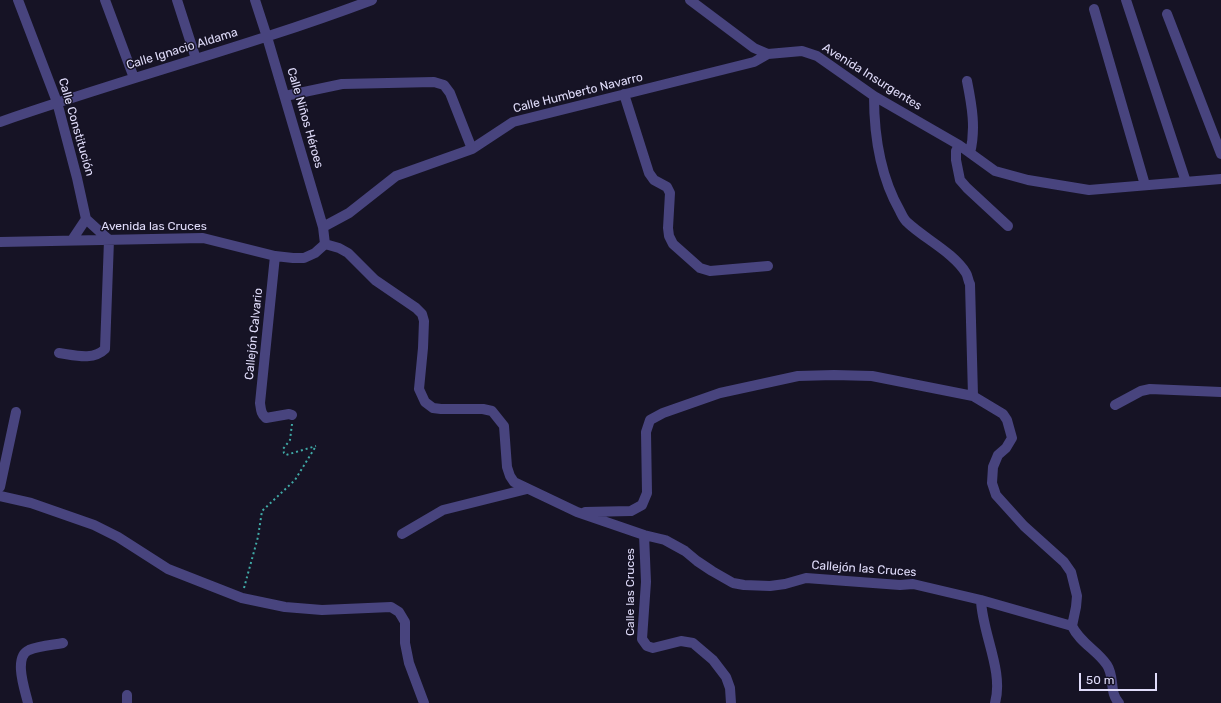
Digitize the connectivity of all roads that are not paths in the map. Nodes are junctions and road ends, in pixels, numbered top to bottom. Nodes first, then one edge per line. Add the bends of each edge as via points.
1 (18, 0) edge
2 (105, 0) edge
3 (176, 0) edge
4 (255, 0) edge
5 (372, 0) edge
6 (690, 0) edge
7 (1126, 0) edge
8 (1094, 9) dead end
9 (1167, 14) dead end
10 (267, 37) junction
11 (768, 54) junction
12 (196, 59) junction
13 (134, 78) junction
14 (968, 81) dead end
15 (624, 94) junction
16 (285, 96) junction
17 (874, 96) junction
18 (57, 102) junction
19 (0, 122) edge
20 (959, 145) junction
21 (472, 149) junction
22 (970, 153) junction
23 (1221, 154) edge
24 (1221, 179) edge
25 (1186, 182) junction
26 (1145, 185) junction
27 (86, 219) junction
28 (1008, 226) dead end
29 (323, 227) junction
30 (72, 240) junction
31 (109, 240) junction
32 (0, 242) edge
33 (324, 244) junction
34 (275, 256) junction
35 (768, 266) dead end
36 (59, 353) dead end
37 (1221, 392) edge
38 (973, 396) junction
39 (1115, 405) dead end
40 (16, 412) dead end
41 (292, 415) road end
42 (0, 487) edge
43 (527, 489) junction
44 (0, 496) edge
45 (577, 512) junction
46 (402, 534) dead end
47 (644, 536) junction
48 (981, 600) junction
49 (1072, 626) junction
50 (63, 643) dead end
51 (28, 703) edge
52 (424, 703) edge
53 (731, 703) edge
54 (995, 703) edge
55 (1119, 703) edge

1 - 18 street, Calle Constitución
2 - 13 street
3 - 12 street
4 - 10 street, Calle Niños Héroes
5 - 10 street, Calle Ignacio Aldama
6 - 11 street, Avenida Insurgentes via 754,48
7 - 25 street
8 - 26 street
9 - 23 street
10 - 12 street, Calle Ignacio Aldama
10 - 16 street, Calle Niños Héroes
11 - 15 street, Calle Humberto Navarro via 754,62
11 - 17 street, Avenida Insurgentes via 802,52 817,56
12 - 13 street, Calle Ignacio Aldama
13 - 18 street, Calle Ignacio Aldama
14 - 22 street via 974,139
15 - 21 street, Calle Humberto Navarro via 513,122
15 - 35 street via 649,173 654,180 667,187 670,193 668,228 673,244 700,268 710,271
16 - 21 street via 342,84 434,82 444,85 450,93
16 - 29 street, Calle Niños Héroes
17 - 20 street, Avenida Insurgentes
17 - 38 street via 877,144 889,188 897,205 906,222 956,261 966,273 970,284
18 - 19 street, Calle Ignacio Aldama
18 - 27 street, Calle Constitución
20 - 22 street, Avenida Insurgentes
20 - 28 street via 956,160 960,180
21 - 29 street, Calle Humberto Navarro via 396,176 349,213
22 - 26 street, Avenida Insurgentes via 995,171 1028,180 1089,190
24 - 25 street
25 - 26 street
27 - 30 street
27 - 31 street
29 - 33 street, Calle Niños Héroes
30 - 31 street, Avenida las Cruces
30 - 32 street, Avenida las Cruces
31 - 34 street, Avenida las Cruces via 203,238
31 - 36 street via 104,349 100,354 91,357
33 - 34 street, Avenida las Cruces via 315,253 304,258
33 - 43 street, Callejón las Cruces via 348,253 375,280 422,314 423,348 419,389 422,397 433,408 441,410 492,411 504,426 510,476 514,482
34 - 41 street, Callejón Calvario via 260,403 263,416 266,418
37 - 39 street via 1150,389 1140,391
38 - 45 street via 872,376 834,375 798,376 720,393 662,413 650,420 646,432 647,493 642,505 631,511
38 - 49 street via 1003,414 1007,420 1012,438 998,455 993,467 992,482 996,495 1071,572 1077,596
40 - 42 street
43 - 45 street, Callejón las Cruces
43 - 46 street via 443,510
44 - 52 street via 31,503 94,525 168,569 242,598 285,607 322,610 391,607 400,612 405,622 405,643 409,663
45 - 47 street, Callejón las Cruces
47 - 48 street, Callejón las Cruces via 665,540 712,571 734,583 744,585 778,585 806,578 913,584
47 - 53 street, Calle las Cruces via 646,582 642,639 646,646 652,648 681,641 693,643 713,660 726,677
48 - 49 street, Callejón las Cruces
48 - 54 street via 981,613 995,665
49 - 55 street via 1075,633 1108,666 1114,697
50 - 51 street via 28,650 22,656 20,666

